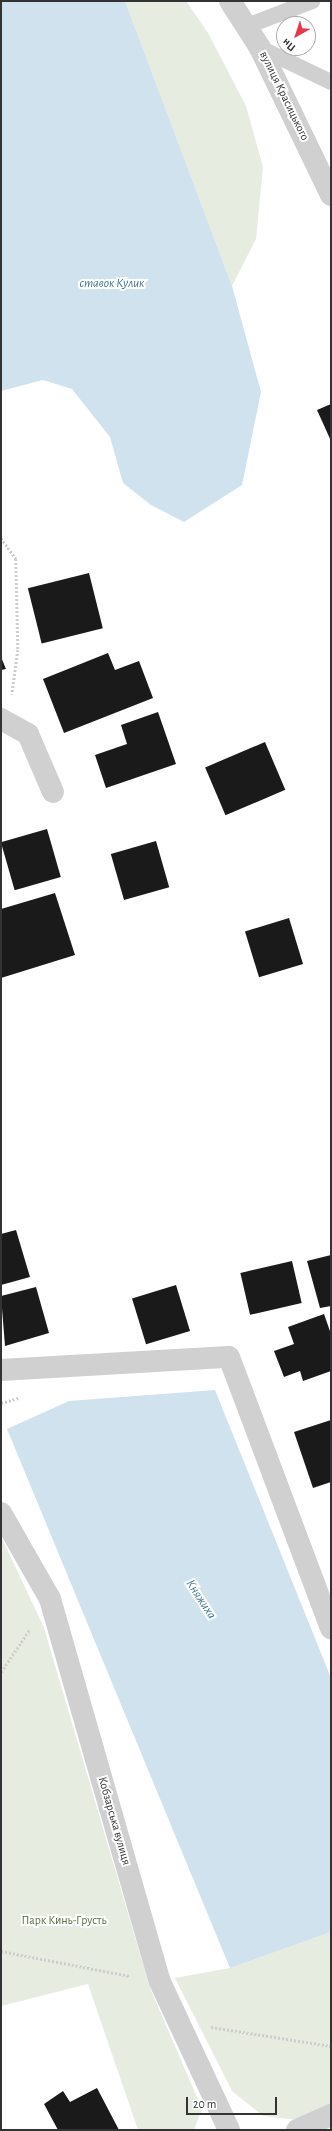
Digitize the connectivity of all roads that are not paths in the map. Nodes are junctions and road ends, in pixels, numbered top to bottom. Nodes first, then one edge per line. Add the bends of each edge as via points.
1 (230, 1) edge
2 (312, 1) edge
3 (248, 26) junction
4 (260, 48) junction
5 (331, 82) edge
6 (331, 195) edge
7 (5, 709) edge
8 (53, 792) dead end
9 (1, 1370) edge
10 (1, 1513) edge
11 (331, 1628) edge
12 (331, 2115) edge
13 (229, 2130) edge
14 (297, 2130) edge

1 - 3 street, вулиця Красицького
2 - 3 lane
3 - 4 street, вулиця Красицького
4 - 5 lane
4 - 6 street, вулиця Красицького
7 - 8 street via 28,734
9 - 11 street via 229,1356
10 - 13 street, Кобзарська вулиця via 50,1599 160,1982
12 - 14 street

